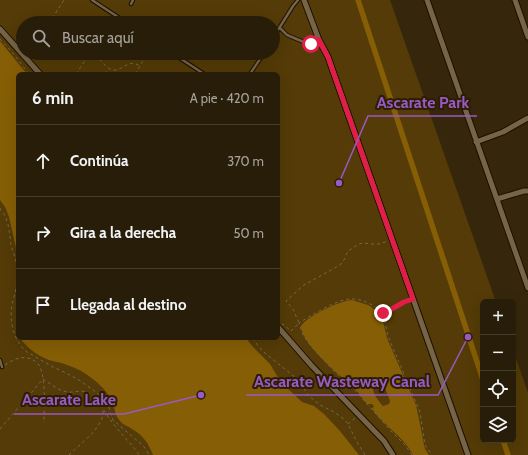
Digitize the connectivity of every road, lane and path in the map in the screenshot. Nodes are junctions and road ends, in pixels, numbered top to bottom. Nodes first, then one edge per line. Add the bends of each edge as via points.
1 (64, 0) edge
2 (92, 0) edge
3 (133, 0) edge
4 (298, 0) edge
5 (304, 0) edge
6 (427, 0) edge
7 (514, 0) edge
8 (130, 4) dead end
9 (114, 15) edge
10 (54, 16) edge
11 (280, 28) joint
12 (0, 29) edge
13 (528, 37) edge
14 (0, 38) edge
15 (319, 40) junction
16 (16, 47) edge
17 (16, 57) edge
18 (18, 60) edge
19 (28, 60) edge
20 (85, 60) edge
21 (100, 60) edge
22 (144, 60) edge
23 (183, 60) edge
24 (259, 60) edge
25 (140, 66) junction
26 (108, 69) junction
27 (27, 72) edge
28 (38, 72) edge
29 (77, 72) edge
30 (106, 72) edge
31 (136, 72) edge
32 (201, 72) edge
33 (251, 72) edge
34 (528, 118) edge
35 (476, 142) junction
36 (528, 191) edge
37 (497, 199) junction
38 (0, 208) edge
39 (392, 239) junction
40 (16, 264) edge
41 (528, 288) edge
42 (16, 291) edge
43 (413, 299) junction
44 (383, 314) junction
45 (299, 323) junction
46 (280, 326) edge
47 (280, 329) edge
48 (16, 336) edge
49 (18, 340) edge
50 (254, 340) edge
51 (0, 360) edge
52 (2, 367) joint
53 (43, 379) junction
54 (104, 410) junction
55 (351, 421) dead end
56 (44, 423) dead end
57 (348, 424) junction
58 (0, 429) edge
59 (69, 455) edge
60 (139, 455) edge
61 (149, 455) edge
62 (365, 455) edge
63 (393, 455) edge
64 (412, 455) edge
65 (432, 455) edge
66 (468, 455) edge

1 - 10 path
2 - 9 lane
3 - 8 lane
4 - 11 lane
5 - 15 street
6 - 35 street
7 - 13 street
11 - 15 lane via 306,43 311,44
12 - 16 street
14 - 17 path
15 - 39 street via 328,57
18 - 27 path
19 - 28 street
20 - 29 path
21 - 26 path
22 - 25 path
23 - 32 lane
24 - 33 lane
25 - 26 path via 130,64 115,70
25 - 31 path
26 - 30 path
34 - 35 street via 503,132
35 - 37 street
36 - 37 street
37 - 41 street
38 - 40 path via 6,218
39 - 43 street
39 - 45 path via 379,244 359,244 348,251 340,265 299,289 286,301
42 - 48 path via 11,315
43 - 44 path
43 - 66 street
44 - 45 path via 368,303 351,298
44 - 65 path via 388,336 420,412 425,446
45 - 46 path via 291,332 283,324
45 - 64 path via 303,335 314,350 353,388
47 - 63 street via 384,441
49 - 61 path via 24,350 79,380 103,397 113,420 140,443
50 - 57 path via 266,354 296,378 309,396
51 - 52 lane
52 - 53 path via 24,356 40,366
53 - 54 path via 68,393 89,393
53 - 56 path
53 - 58 path
54 - 59 path via 99,424
54 - 60 path via 112,424 126,437
55 - 57 path
57 - 62 path

